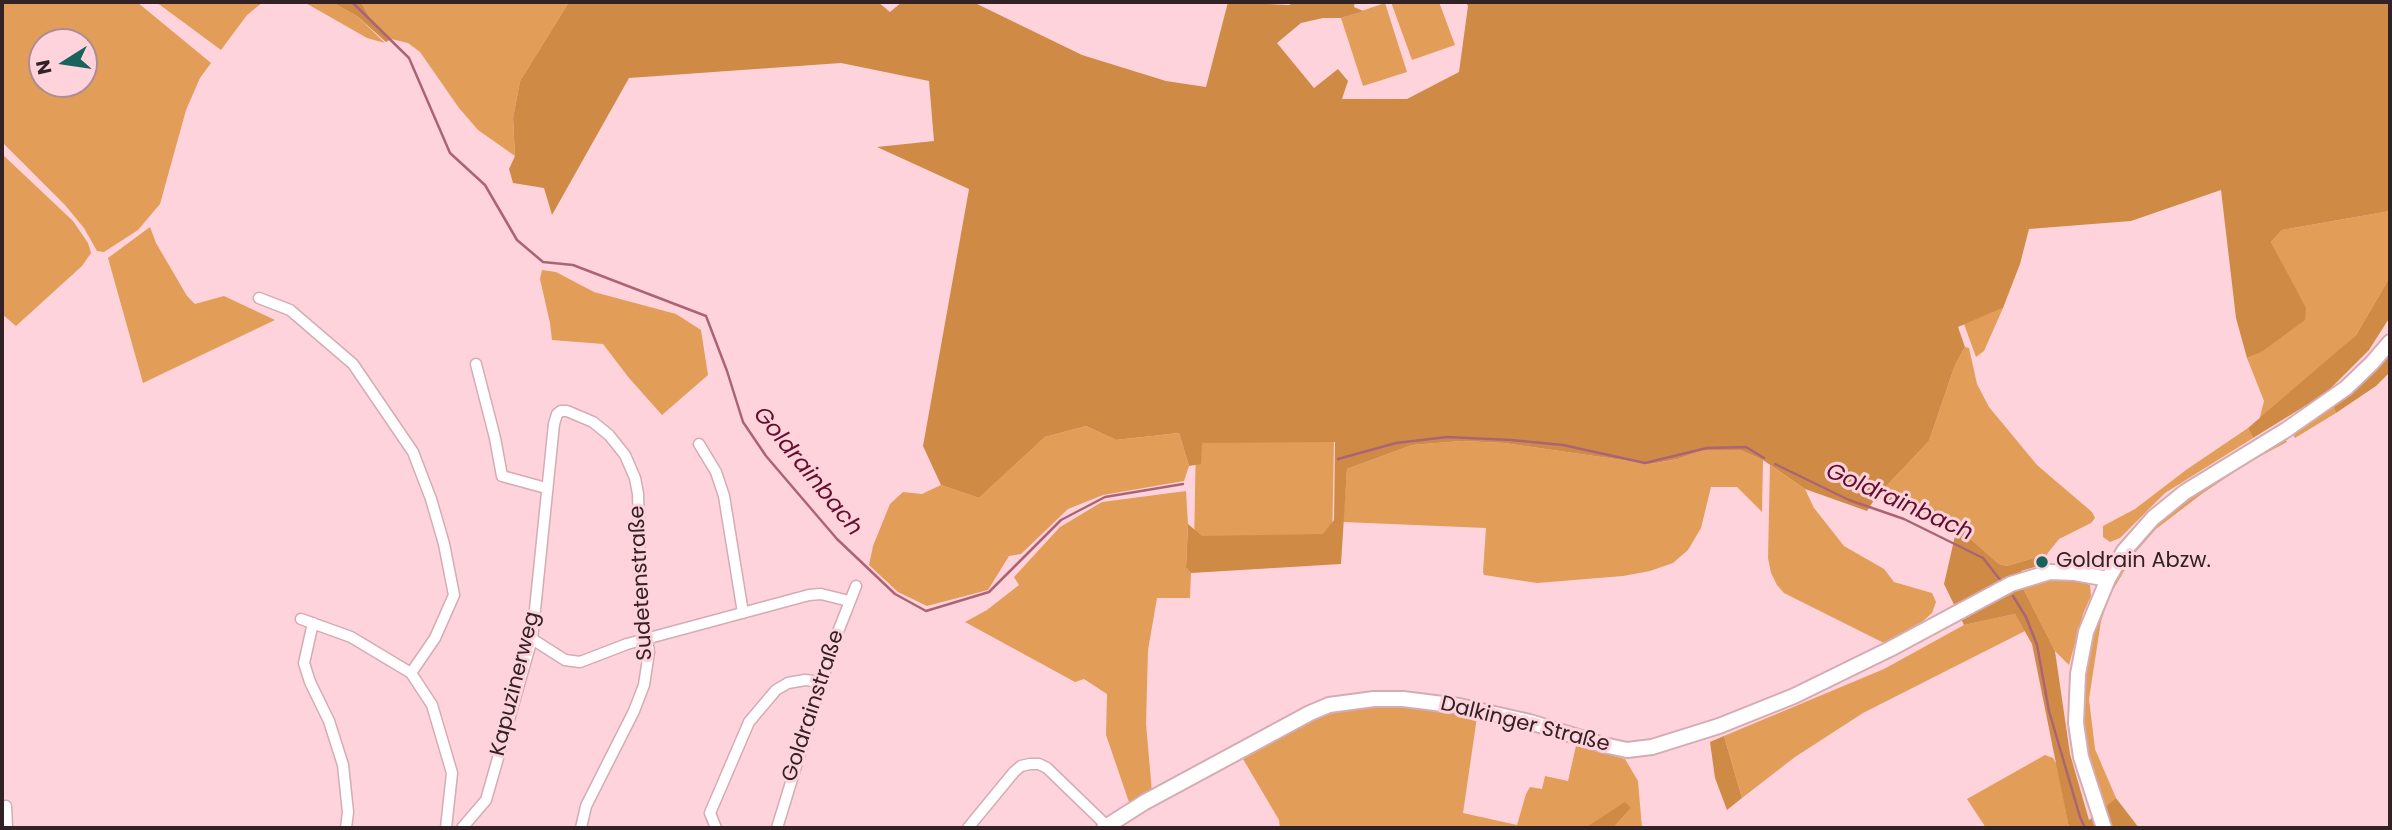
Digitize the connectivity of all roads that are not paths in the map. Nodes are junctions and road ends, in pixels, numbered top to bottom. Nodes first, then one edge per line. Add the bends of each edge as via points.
1 (259, 298) dead end
2 (2390, 342) edge
3 (476, 364) dead end
4 (557, 414) joint
5 (699, 444) dead end
6 (546, 488) junction
7 (2108, 579) junction
8 (856, 586) dead end
9 (849, 601) junction
10 (743, 613) junction
11 (301, 619) dead end
12 (313, 623) junction
13 (647, 638) junction
14 (532, 639) junction
15 (411, 673) junction
16 (821, 682) junction
17 (6, 806) dead end
18 (1105, 827) edge
19 (7, 828) edge
20 (346, 828) edge
21 (446, 828) edge
22 (462, 828) edge
23 (581, 828) edge
24 (716, 828) edge
25 (777, 828) edge
26 (968, 828) edge
27 (2104, 828) edge

1 - 15 street via 290,310 353,364 413,452 444,544 454,595 435,638
2 - 7 street via 2346,388 2185,492 2153,518 2124,551
3 - 6 street via 502,476
4 - 6 street, Kapuzinerweg
4 - 13 street, Sudetenstraße via 567,411 593,422 625,455 635,478 640,601
5 - 10 street via 724,496
6 - 14 street, Kapuzinerweg
7 - 18 street, Dalkinger Straße via 2050,572 2011,583 1794,696 1652,747 1627,750 1459,706 1403,699 1329,705
7 - 27 street via 2086,632 2076,723 2081,757
8 - 9 street, Goldrainstraße
9 - 10 street via 809,595
9 - 16 street, Goldrainstraße
10 - 13 street
11 - 12 street
12 - 15 street via 351,637
12 - 20 street via 304,663 344,765
13 - 14 street via 580,662 565,660
13 - 23 street, Sudetenstraße via 644,685 586,806
14 - 22 street, Kapuzinerweg via 486,800
15 - 21 street via 432,705 452,773
16 - 24 street via 788,683 749,722 710,813
16 - 25 street, Goldrainstraße
17 - 19 street
18 - 26 street via 1047,768 1030,764 1014,772

